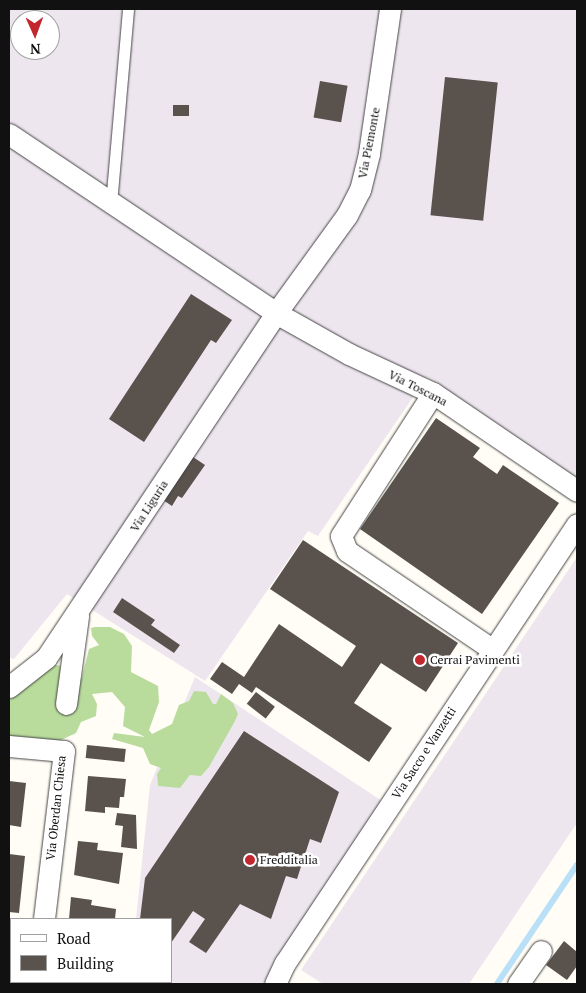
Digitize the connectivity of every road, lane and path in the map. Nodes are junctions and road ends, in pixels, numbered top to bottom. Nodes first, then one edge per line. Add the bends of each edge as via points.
1 (128, 9) edge
2 (390, 9) edge
3 (9, 134) edge
4 (111, 206) junction
5 (276, 313) junction
6 (433, 393) junction
7 (577, 491) edge
8 (577, 524) edge
9 (78, 613) junction
10 (492, 649) junction
11 (9, 688) edge
12 (66, 704) dead end
13 (9, 746) edge
14 (44, 918) edge
15 (540, 951) dead end
16 (276, 984) edge
17 (518, 984) edge

1 - 4 lane
2 - 5 street, Via Piemonte via 369,153 360,190 346,215
3 - 4 street, Via Toscana
4 - 5 street, Via Toscana
5 - 6 street, Via Toscana via 349,354
5 - 9 street, Via Liguria
6 - 7 street, Via Toscana
6 - 10 street via 341,536 347,551
8 - 10 street, Via Sacco e Vanzetti
9 - 11 street, Via Liguria via 46,658
9 - 12 street
10 - 16 street, Via Sacco e Vanzetti via 286,963
13 - 14 street, Via Oberdan Chiesa via 64,751
15 - 17 street

